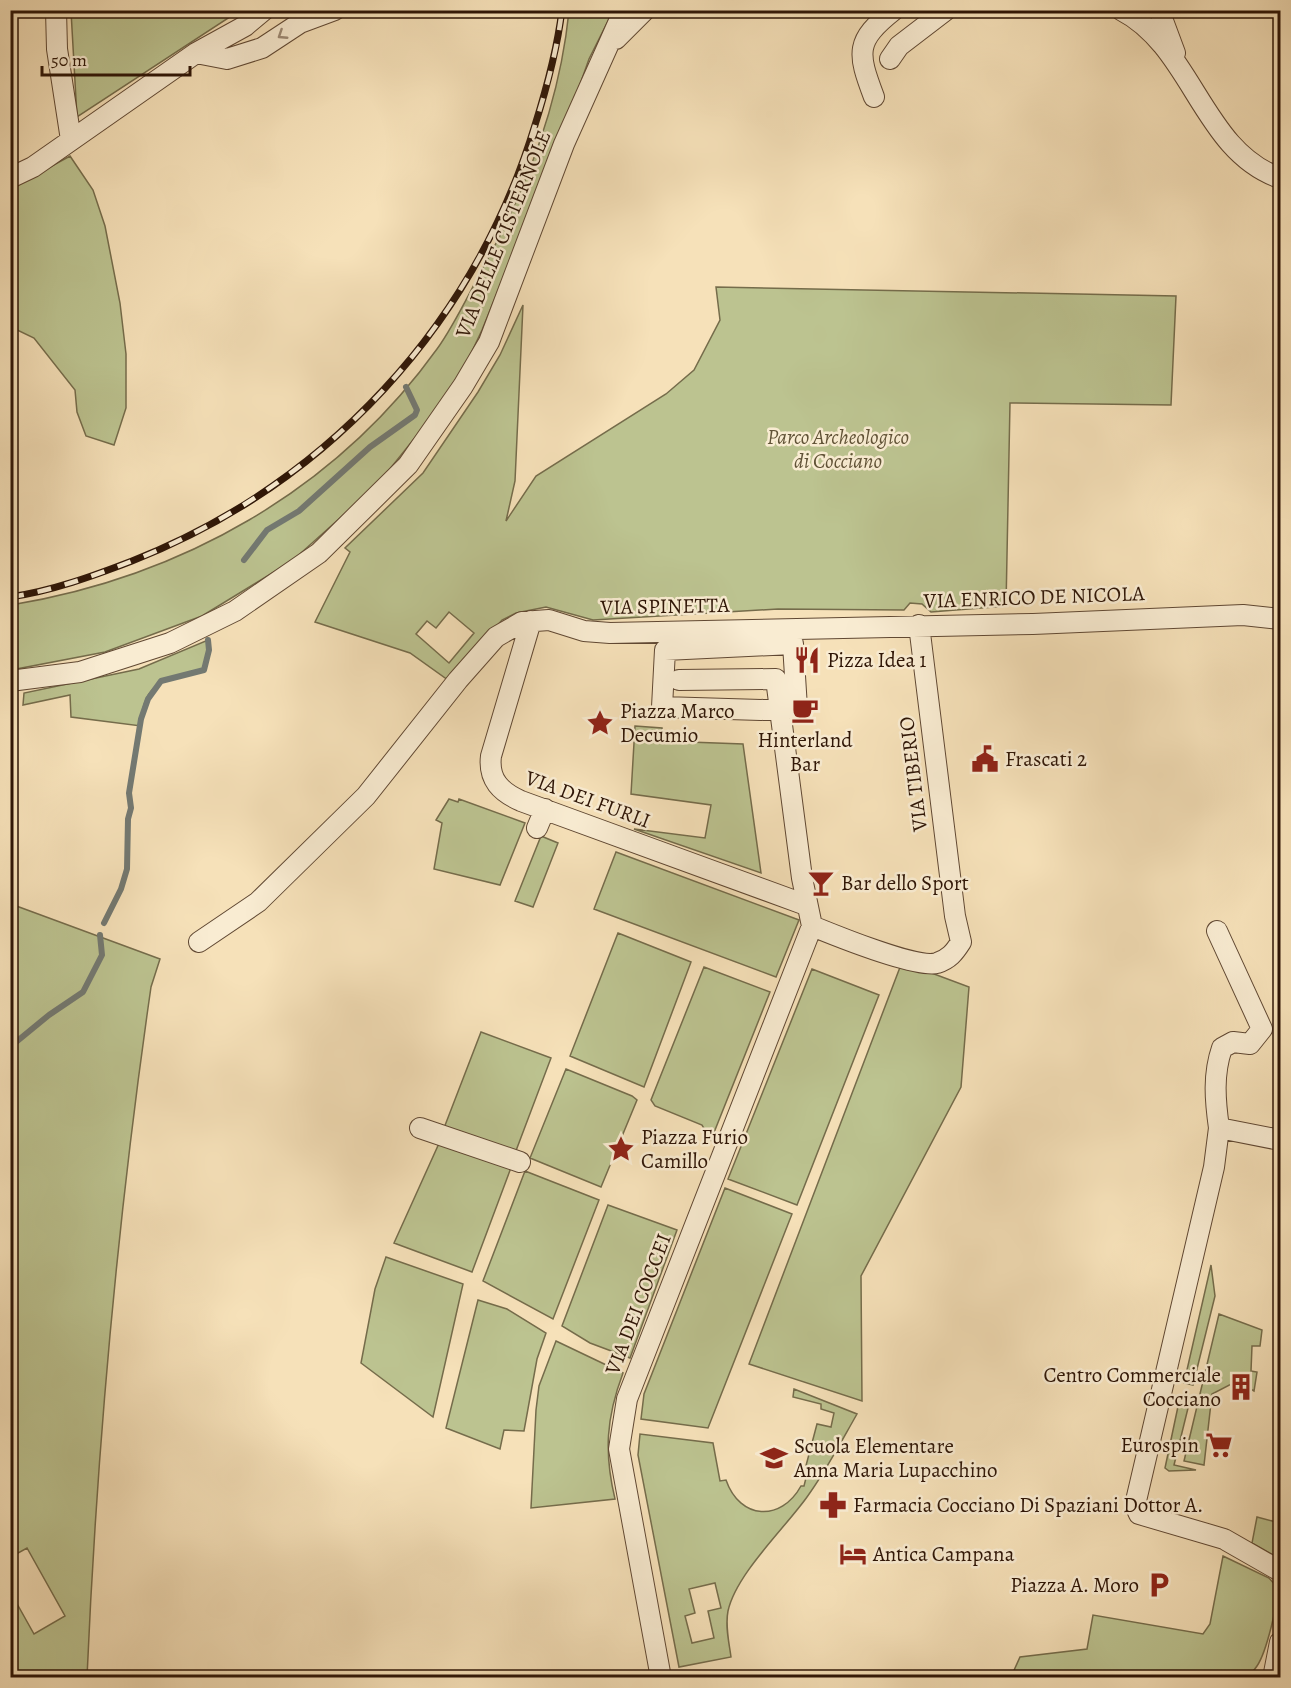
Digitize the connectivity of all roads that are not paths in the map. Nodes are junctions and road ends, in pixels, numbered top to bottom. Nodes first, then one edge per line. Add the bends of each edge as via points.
1 (56, 10) edge
2 (264, 10) edge
3 (335, 10) edge
4 (624, 10) edge
5 (645, 10) edge
6 (894, 10) edge
7 (946, 10) edge
8 (1159, 10) edge
9 (1123, 12) edge
10 (609, 47) junction
11 (196, 53) junction
12 (890, 59) dead end
13 (1179, 63) junction
14 (874, 97) dead end
15 (71, 140) junction
16 (10, 178) edge
17 (1280, 179) edge
18 (1281, 619) edge
19 (531, 621) junction
20 (919, 625) junction
21 (790, 628) joint
22 (10, 681) edge
23 (679, 681) dead end
24 (779, 709) junction
25 (545, 809) junction
26 (537, 828) dead end
27 (800, 897) junction
28 (812, 926) junction
29 (1217, 931) dead end
30 (199, 942) dead end
31 (420, 1128) dead end
32 (1219, 1128) junction
33 (1281, 1140) edge
34 (520, 1162) dead end
35 (1281, 1570) edge
36 (1281, 1642) edge
37 (661, 1677) edge
38 (1273, 1677) edge

1 - 15 street via 57,49
2 - 11 street via 236,32
3 -> 11 street via 300,23 262,48 227,59
4 - 10 street, VIA DELLE CISTERNOLE
5 - 10 street, VIA DELLE CISTERNOLE
6 - 14 street via 862,42 862,66
7 - 12 street via 899,46
8 - 13 street
9 - 13 street via 1150,32
10 - 22 street, VIA DELLE CISTERNOLE via 564,144 489,342 408,465 319,553 235,611 170,643 91,669
11 - 15 street
13 - 17 street via 1205,110 1238,151 1257,168
15 - 16 street
18 - 20 street, VIA ENRICO DE NICOLA via 1243,615
19 - 21 street, VIA SPINETTA via 549,620 584,631 610,633
19 - 25 street, VIA DEI FURLI via 490,767 495,782 506,794
19 - 30 street, VIA SPINETTA via 496,637 366,796 258,902
20 - 21 street, VIA ENRICO DE NICOLA
20 - 28 street, VIA TIBERIO via 961,942 953,955 937,962 904,957
23 - 24 street via 776,679
24 - 24 street via 797,708 793,644 665,650 662,707
24 - 27 street
25 - 26 street
25 - 27 street, VIA DEI FURLI
27 - 28 street
28 - 37 street, VIA DEI COCCEI via 627,1399 619,1449
29 - 32 street via 1262,1029 1250,1044 1233,1042 1222,1048 1216,1065
31 - 34 street
32 - 33 street
32 - 35 street via 1214,1167 1135,1505 1139,1514 1224,1539
36 - 38 street

